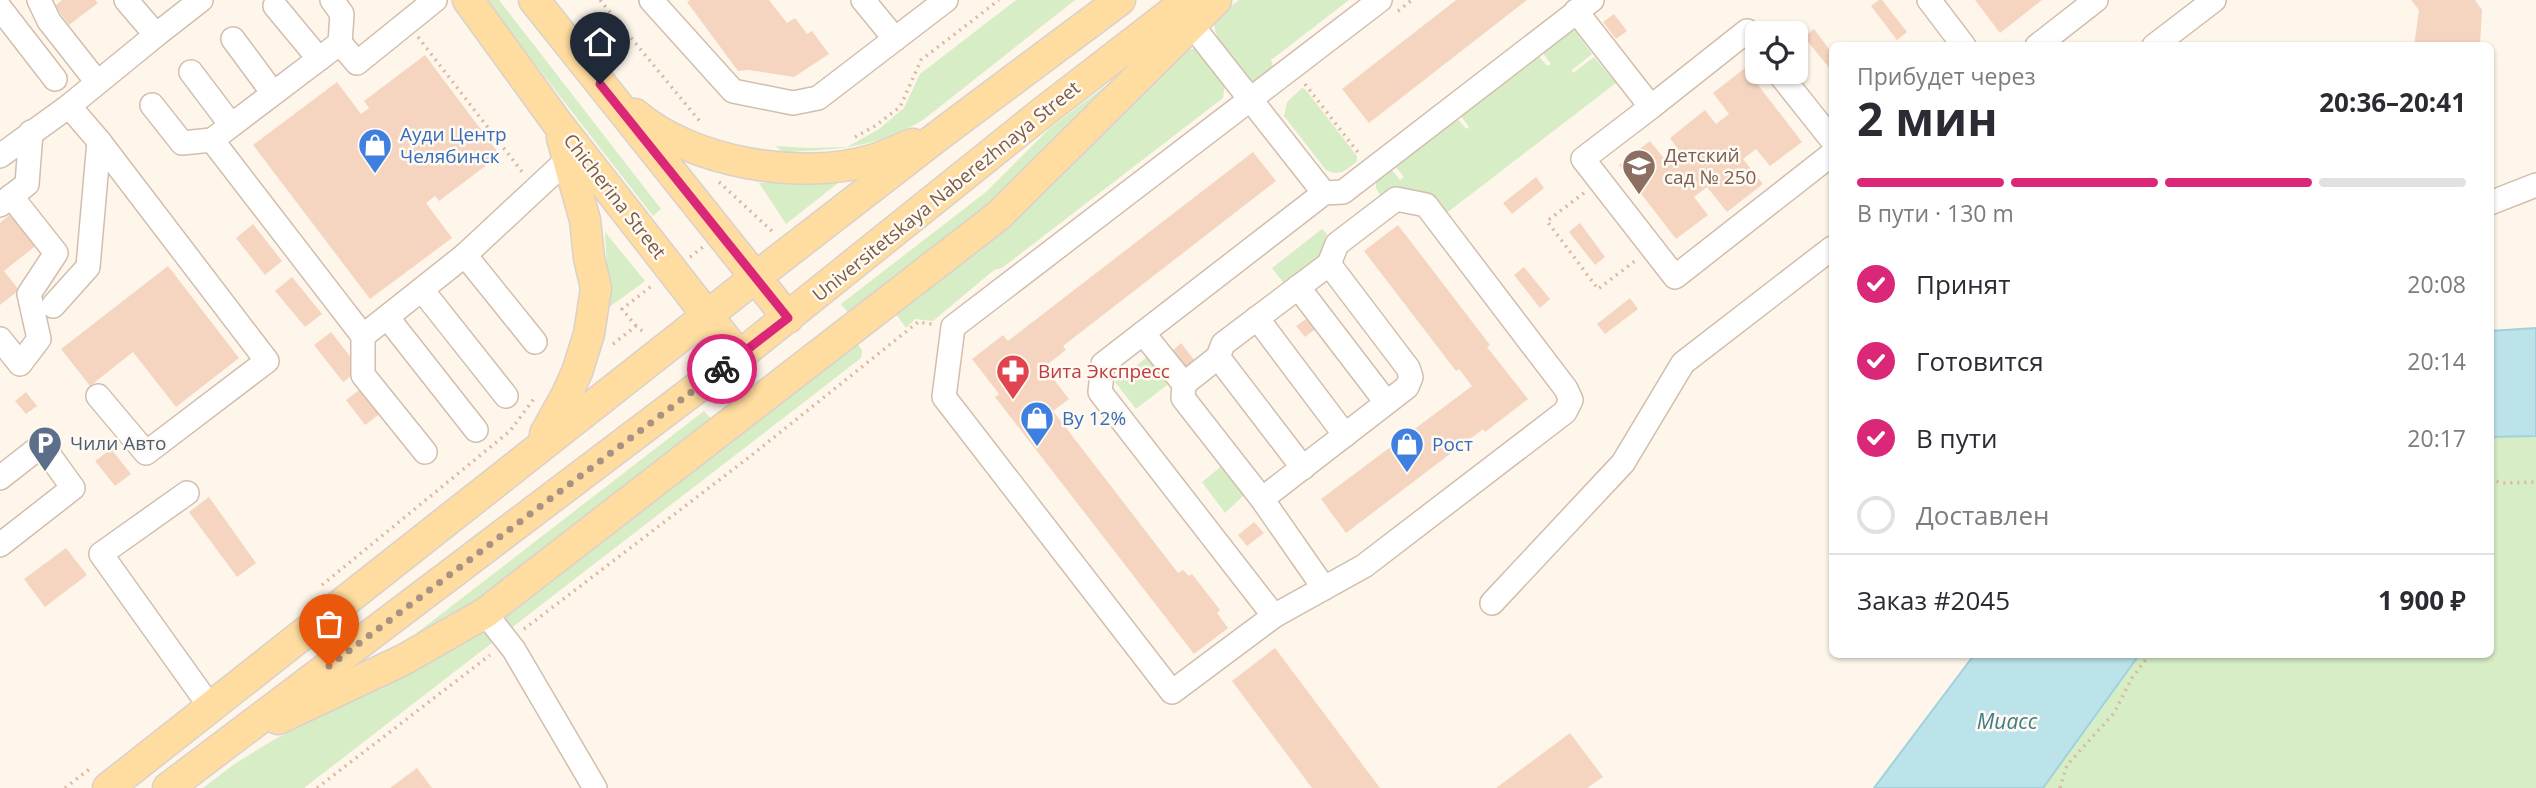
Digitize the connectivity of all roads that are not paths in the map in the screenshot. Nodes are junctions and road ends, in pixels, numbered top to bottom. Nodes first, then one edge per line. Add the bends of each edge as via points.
1 (25, 0) edge
2 (39, 0) edge
3 (126, 0) edge
4 (201, 0) edge
5 (332, 0) edge
6 (435, 0) edge
7 (468, 0) edge
8 (534, 0) edge
9 (651, 0) edge
10 (863, 0) edge
11 (946, 0) edge
12 (1120, 0) edge
13 (1216, 0) edge
14 (1380, 0) edge
15 (1928, 0) edge
16 (2096, 0) edge
17 (2214, 0) edge
18 (1584, 5) edge
19 (275, 6) dead end
20 (1190, 12) edge
21 (2, 13) edge
22 (1745, 33) edge
23 (156, 35) junction
24 (233, 39) dead end
25 (895, 39) junction
26 (1961, 42) edge
27 (2042, 42) edge
28 (2159, 42) edge
29 (340, 43) junction
30 (319, 59) junction
31 (191, 72) dead end
32 (55, 79) dead end
33 (97, 82) junction
34 (600, 84) junction
35 (1788, 84) edge
36 (273, 93) junction
37 (1251, 99) junction
38 (152, 105) dead end
39 (69, 106) junction
40 (1651, 107) junction
41 (558, 124) junction
42 (231, 125) junction
43 (31, 132) junction
44 (942, 133) junction
45 (1829, 136) edge
46 (212, 140) junction
47 (99, 141) junction
48 (0, 156) edge
49 (1829, 156) edge
50 (568, 159) junction
51 (2536, 185) edge
52 (1324, 192) junction
53 (6, 200) edge
54 (2494, 201) edge
55 (1829, 250) edge
56 (465, 255) junction
57 (1329, 264) junction
58 (756, 277) junction
59 (1298, 287) junction
60 (422, 290) junction
61 (53, 306) dead end
62 (708, 315) junction
63 (387, 317) junction
64 (788, 318) junction
65 (1257, 318) junction
66 (1143, 333) junction
67 (363, 336) junction
68 (0, 339) edge
69 (535, 342) dead end
70 (739, 356) junction
71 (1218, 357) junction
72 (1184, 384) junction
73 (98, 396) dead end
74 (506, 396) dead end
75 (1387, 402) junction
76 (476, 430) dead end
77 (1345, 435) junction
78 (536, 449) junction
79 (425, 452) dead end
80 (1303, 468) junction
81 (0, 478) edge
82 (187, 493) dead end
83 (1262, 499) junction
84 (0, 545) edge
85 (1324, 588) junction
86 (1492, 603) dead end
87 (485, 613) junction
88 (1274, 616) junction
89 (211, 708) junction
90 (221, 747) junction
91 (108, 788) edge
92 (168, 788) edge
93 (595, 788) edge

1 - 21 lane
2 - 33 lane via 49,22
3 - 23 lane
4 - 23 lane
5 - 29 lane via 342,14
6 - 29 lane via 357,62
7 - 41 main road, Chicherina Street
8 - 34 main road
9 - 25 lane via 733,91 793,103 818,98
10 - 25 lane
11 - 25 lane
12 - 44 main road
13 - 20 main road
14 - 37 lane
15 - 26 lane
16 - 27 lane
17 - 28 lane
18 - 40 lane
18 - 52 lane via 1343,192
19 - 30 lane
20 - 37 lane
20 - 64 main road, Universitetskaya Naberezhnaya Street via 1043,113
20 - 87 main road via 998,216
21 - 32 lane
22 - 40 lane
23 - 33 lane
24 - 36 lane
29 - 30 lane
30 - 36 lane
31 - 42 lane
33 - 39 lane
34 - 44 main road via 654,130 716,157 747,164 847,164 871,160
34 - 58 main road
35 - 45 lane
36 - 42 lane
37 - 52 lane
37 - 88 lane via 953,327 944,397 1172,692
38 - 46 lane via 182,143
39 - 43 lane
39 - 47 lane
40 - 49 lane via 1583,159 1675,277
41 - 50 main road
41 - 62 main road, Chicherina Street
42 - 46 lane
43 - 48 lane
43 - 53 lane via 27,184
44 - 58 main road
46 - 67 lane
47 - 61 lane via 88,267
47 - 73 lane via 267,361 146,453
50 - 56 lane
50 - 78 main road via 585,220 596,288 577,372
51 - 54 lane
52 - 66 lane
53 - 68 lane via 56,253 29,294 39,338 20,364
55 - 86 lane via 1683,363 1623,463
56 - 60 lane
56 - 69 lane
57 - 59 lane
57 - 75 lane via 1408,368 1407,387
57 - 85 lane via 1337,244 1396,199 1426,205 1571,400 1565,412 1364,566
58 - 62 main road
58 - 64 main road
59 - 65 lane
59 - 75 lane
60 - 63 lane
60 - 74 lane
62 - 70 main road, Chicherina Street
62 - 78 main road
63 - 67 lane
63 - 76 lane
64 - 70 main road, Universitetskaya Naberezhnaya Street
65 - 71 lane via 1223,344
65 - 77 lane
66 - 72 lane
66 - 88 lane via 1103,364 1100,393
67 - 79 lane via 363,375
70 - 90 main road, Universitetskaya Naberezhnaya Street
71 - 72 lane
71 - 80 lane
72 - 83 lane via 1183,398
75 - 77 lane
77 - 80 lane
78 - 89 main road
80 - 83 lane
81 - 84 lane via 42,445 73,488
82 - 89 lane via 101,554
83 - 85 lane
85 - 88 lane
87 - 90 main road via 403,660
87 - 93 lane
89 - 91 main road
90 - 92 main road, Universitetskaya Naberezhnaya Street

